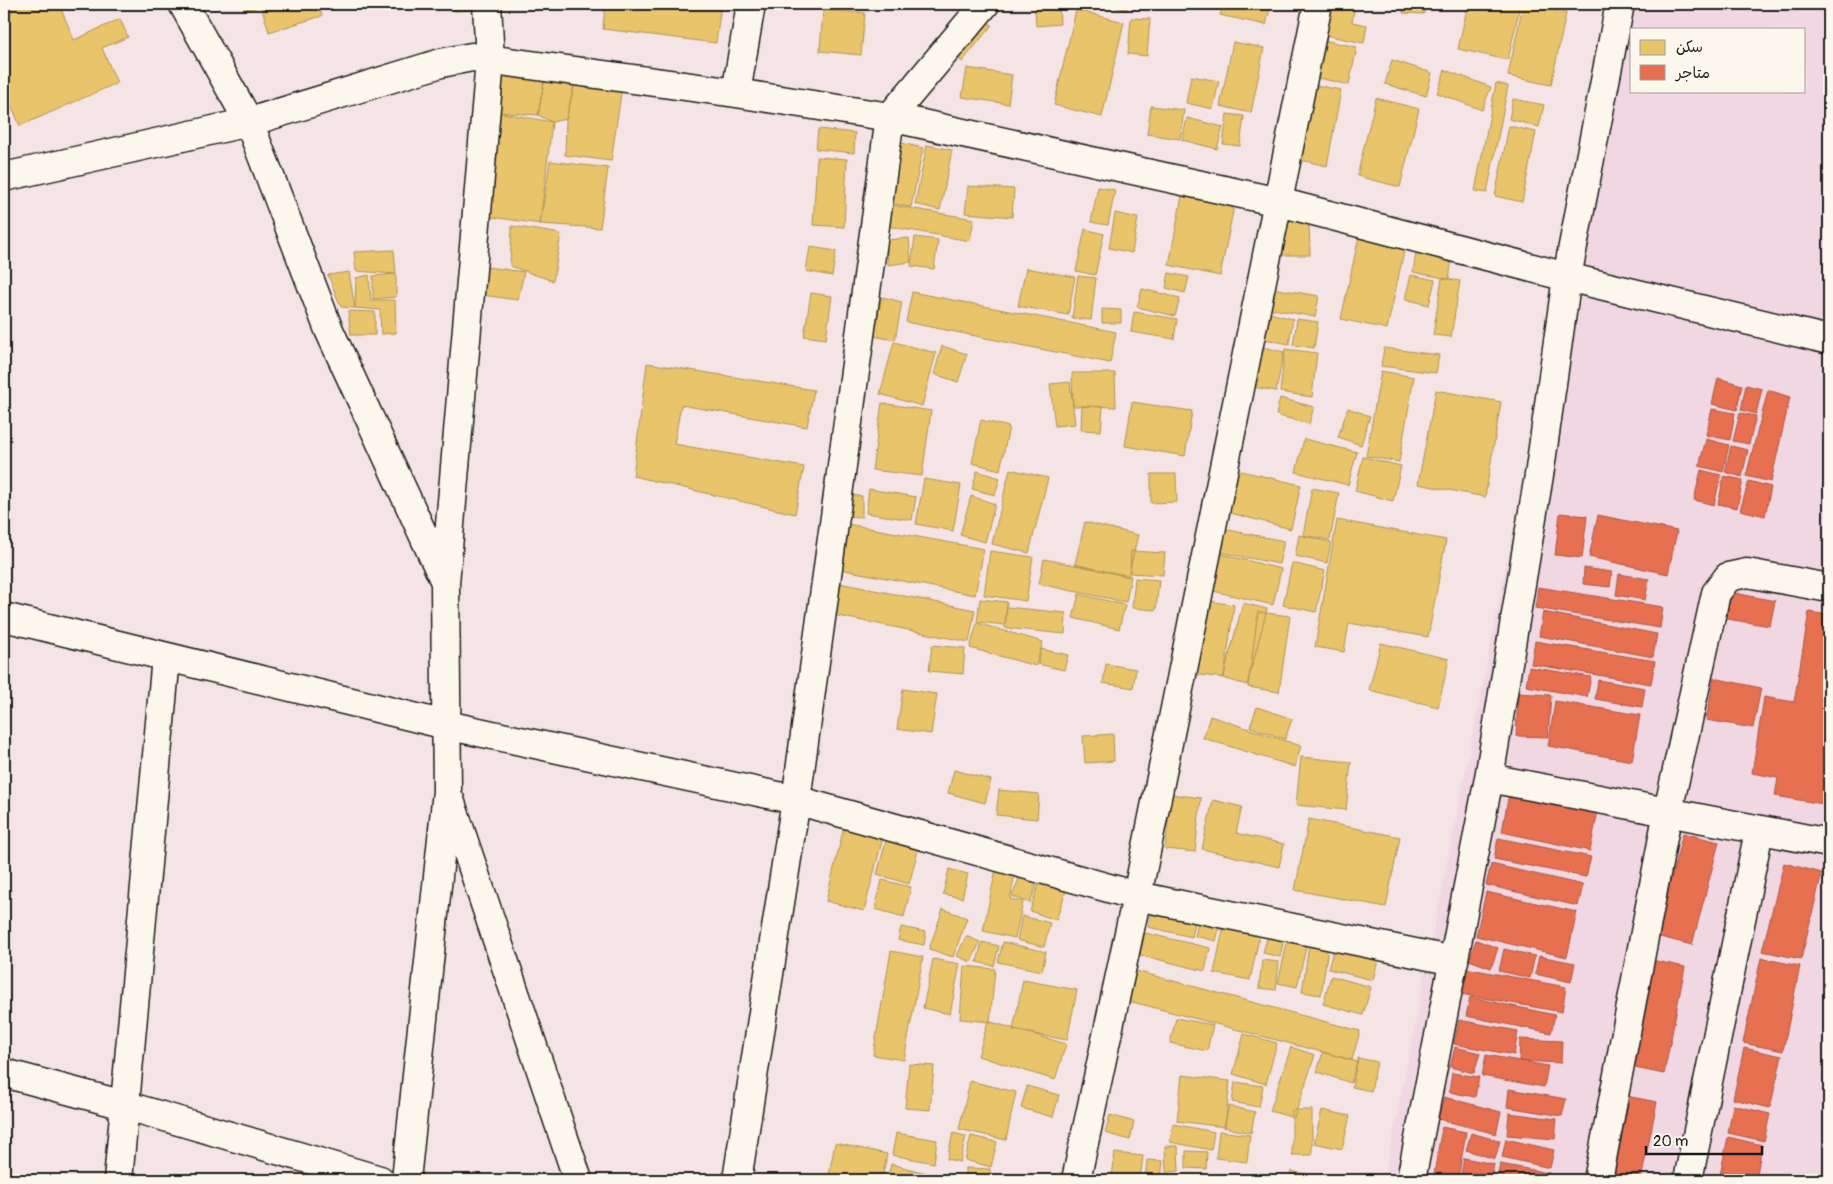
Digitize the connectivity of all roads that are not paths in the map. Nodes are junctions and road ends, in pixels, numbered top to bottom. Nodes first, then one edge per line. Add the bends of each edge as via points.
1 (183, 4) edge
2 (487, 4) edge
3 (751, 4) edge
4 (984, 4) edge
5 (1318, 4) edge
6 (1620, 4) edge
7 (490, 61) junction
8 (736, 93) junction
9 (890, 117) junction
10 (250, 122) junction
11 (4, 177) edge
12 (1279, 202) junction
13 (1566, 277) junction
14 (1829, 340) edge
15 (445, 583) junction
16 (1829, 588) edge
17 (4, 617) edge
18 (166, 657) junction
19 (446, 725) junction
20 (1489, 778) junction
21 (447, 791) junction
22 (796, 800) junction
23 (1668, 812) junction
24 (1760, 831) junction
25 (1829, 843) edge
26 (1137, 896) junction
27 (1454, 962) junction
28 (4, 1073) edge
29 (124, 1104) junction
30 (118, 1180) edge
31 (380, 1180) edge
32 (406, 1180) edge
33 (578, 1180) edge
34 (736, 1180) edge
35 (1076, 1180) edge
36 (1411, 1180) edge
37 (1598, 1180) edge
38 (1688, 1180) edge

1 - 10 street
2 - 7 street
3 - 8 street
4 - 9 street
5 - 12 street
6 - 13 street
7 - 8 street
7 - 10 street via 472,57 441,63
7 - 15 street
8 - 9 street
9 - 12 street
9 - 22 street
10 - 11 street
10 - 15 street via 329,330
12 - 13 street
12 - 26 street
13 - 14 street
13 - 20 street via 1540,469
15 - 19 street
16 - 23 street via 1747,573 1728,577 1716,593
17 - 18 street
18 - 19 street
18 - 29 street
19 - 21 street
19 - 22 street
20 - 23 street
20 - 27 street
21 - 32 street
21 - 33 street
22 - 26 street
22 - 34 street
23 - 24 street
23 - 37 street
24 - 25 street
24 - 38 street
26 - 27 street
26 - 35 street
27 - 36 street
28 - 29 street
29 - 30 street
29 - 31 street

